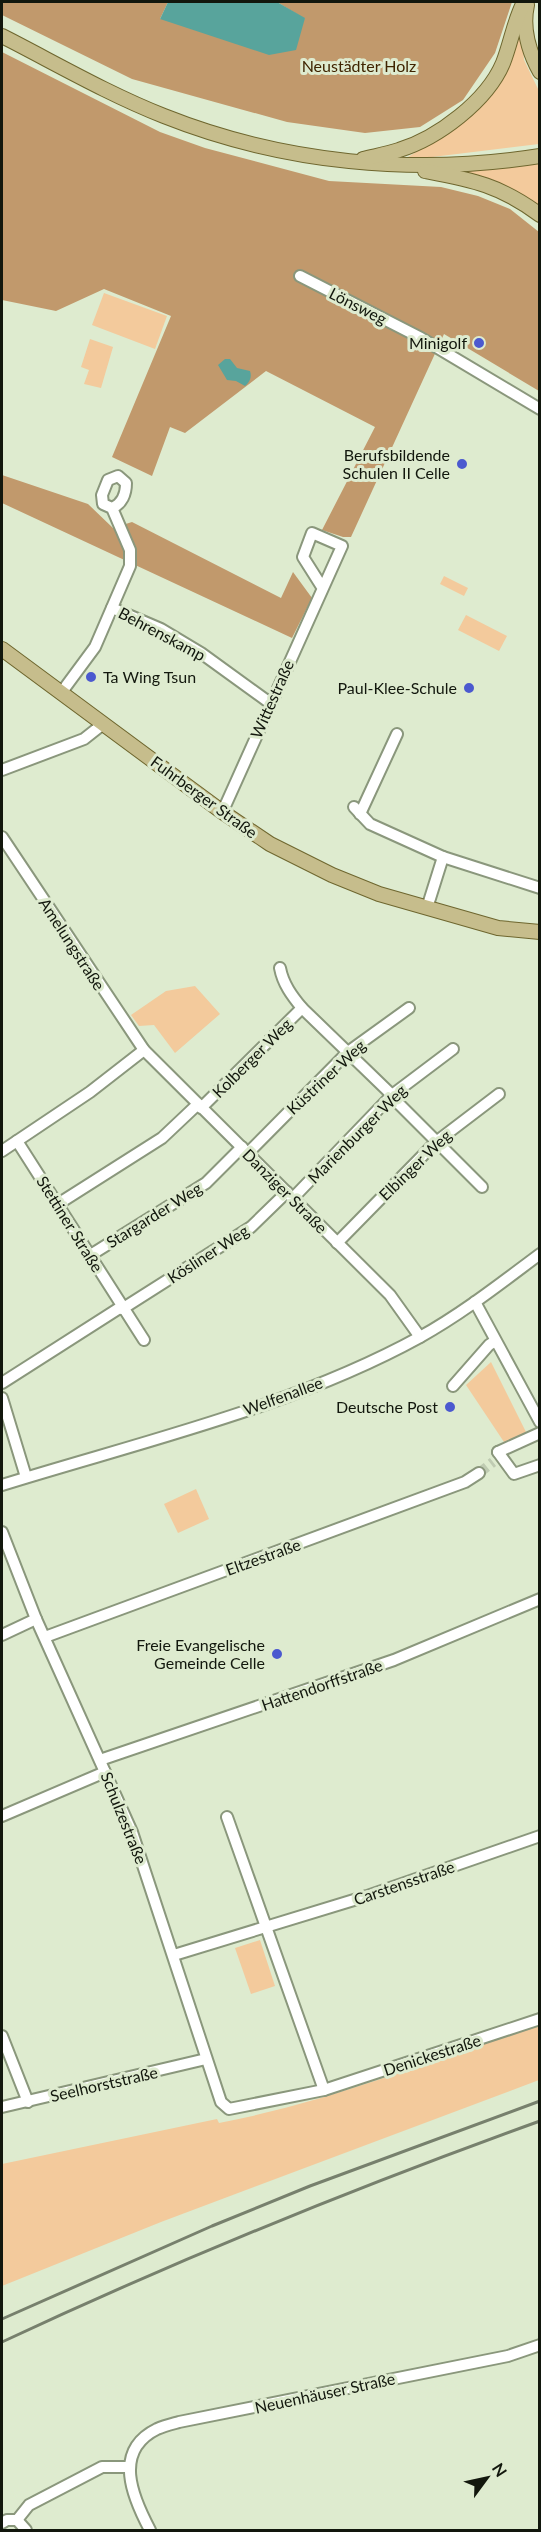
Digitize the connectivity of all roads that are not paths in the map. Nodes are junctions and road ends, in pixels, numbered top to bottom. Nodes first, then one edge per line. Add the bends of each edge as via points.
1 (526, 2) edge
2 (2, 36) edge
3 (540, 72) edge
4 (540, 156) edge
5 (351, 161) junction
6 (396, 166) junction
7 (540, 215) edge
8 (300, 276) dead end
9 (540, 409) edge
10 (112, 508) dead end
11 (322, 587) junction
12 (112, 608) junction
13 (2, 649) edge
14 (61, 693) junction
15 (270, 703) junction
16 (103, 724) junction
17 (397, 734) dead end
18 (2, 770) edge
19 (221, 811) junction
20 (2, 837) edge
21 (443, 857) junction
22 (540, 888) edge
23 (427, 908) junction
24 (540, 932) edge
25 (280, 968) dead end
26 (303, 1008) junction
27 (409, 1008) dead end
28 (144, 1050) junction
29 (453, 1050) dead end
30 (348, 1052) junction
31 (499, 1094) dead end
32 (391, 1096) junction
33 (200, 1106) junction
34 (17, 1141) junction
35 (436, 1142) junction
36 (245, 1150) junction
37 (2, 1151) edge
38 (482, 1187) dead end
39 (290, 1195) junction
40 (58, 1204) junction
41 (337, 1243) junction
42 (540, 1254) edge
43 (90, 1256) junction
44 (474, 1302) junction
45 (122, 1308) junction
46 (420, 1337) junction
47 (144, 1340) dead end
48 (495, 1341) junction
49 (2, 1383) edge
50 (453, 1386) dead end
51 (2, 1398) edge
52 (540, 1422) edge
53 (540, 1432) edge
54 (498, 1452) junction
55 (493, 1462) tunnel mouth
56 (540, 1465) edge
57 (479, 1473) tunnel mouth
58 (26, 1477) junction
59 (2, 1485) edge
60 (2, 1532) edge
61 (540, 1599) edge
62 (36, 1619) junction
63 (2, 1635) edge
64 (45, 1637) junction
65 (100, 1760) junction
66 (105, 1772) junction
67 (2, 1816) edge
68 (227, 1817) dead end
69 (540, 1836) edge
70 (268, 1928) junction
71 (174, 1955) junction
72 (540, 2019) edge
73 (2, 2036) edge
74 (206, 2060) junction
75 (324, 2090) junction
76 (28, 2102) junction
77 (2, 2107) edge
78 (229, 2109) joint
79 (540, 2345) edge
80 (129, 2467) junction
81 (17, 2520) junction
82 (2, 2523) edge
83 (26, 2530) edge
84 (150, 2530) edge

1 - 3 main road via 530,54
1 - 5 main road via 502,65 464,113 400,150
2 - 5 main road via 166,117 229,138
4 - 6 main road
5 - 6 main road
6 - 7 main road via 486,184 522,201
8 - 9 street, Lönsweg via 421,338
10 - 12 street, Behrenskamp via 130,550 130,566
11 - 11 street, Wittestraße via 342,546 312,533 303,557
11 - 15 street, Wittestraße
12 - 14 street, Behrenskamp via 95,647
12 - 15 street, Behrenskamp via 201,653
13 - 14 main road, Fuhrberger Straße
14 - 16 main road, Fuhrberger Straße
15 - 19 street, Wittestraße
16 - 18 street via 84,739
16 - 19 main road, Fuhrberger Straße
17 - 21 street via 357,811 370,824
19 - 23 main road, Fuhrberger Straße via 315,868
20 - 28 street, Amelungstraße
21 - 22 street
21 - 23 street
23 - 24 main road, Fuhrberger Straße via 498,928
25 - 26 street via 281,977
26 - 30 street
26 - 33 street, Kolberger Weg
27 - 30 street, Küstriner Weg
28 - 33 street, Danziger Straße
28 - 34 street
29 - 32 street, Marienburger Weg
30 - 32 street
30 - 36 street, Küstriner Weg
31 - 35 street, Elbinger Weg
32 - 35 street
32 - 39 street, Marienburger Weg
33 - 36 street, Danziger Straße
33 - 40 street, Kolberger Weg via 162,1138
34 - 37 street
34 - 40 street, Stettiner Straße
35 - 38 street
35 - 41 street, Elbinger Weg
36 - 39 street, Danziger Straße
36 - 43 street, Stargarder Weg via 206,1183
39 - 41 street, Danziger Straße
39 - 45 street, Kösliner Weg via 251,1227
40 - 43 street, Stettiner Straße
41 - 46 street, Danziger Straße via 390,1295
42 - 44 street, Welfenallee
43 - 45 street, Stettiner Straße
44 - 46 street, Welfenallee
44 - 48 street
45 - 47 street, Stettiner Straße
45 - 49 street
46 - 58 street, Welfenallee via 375,1360 259,1406
48 - 50 street
48 - 52 street
51 - 58 street
53 - 54 street
54 - 55 street
54 - 56 street via 514,1474
57 - 64 street, Eltzestraße via 465,1482
58 - 59 street, Welfenallee
60 - 62 street, Schulzestraße
61 - 65 street, Hattendorffstraße via 394,1660
62 - 63 street
62 - 64 street, Schulzestraße
64 - 65 street, Schulzestraße
65 - 66 street, Schulzestraße
66 - 67 street
66 - 71 street, Schulzestraße via 132,1832
68 - 70 street
69 - 70 street, Carstensstraße
70 - 71 street, Carstensstraße
70 - 75 street
71 - 74 street, Schulzestraße
72 - 75 street, Denickestraße
73 - 76 street
74 - 76 street, Seelhorststraße
74 - 78 street, Schulzestraße via 221,2102
75 - 78 street, Denickestraße
76 - 77 street, Seelhorststraße
79 - 80 street, Neuenhäuser Straße via 508,2356 179,2422 156,2430 138,2445
80 - 81 street via 102,2467 29,2505
80 - 84 street via 131,2491
81 - 82 street
81 - 83 street

